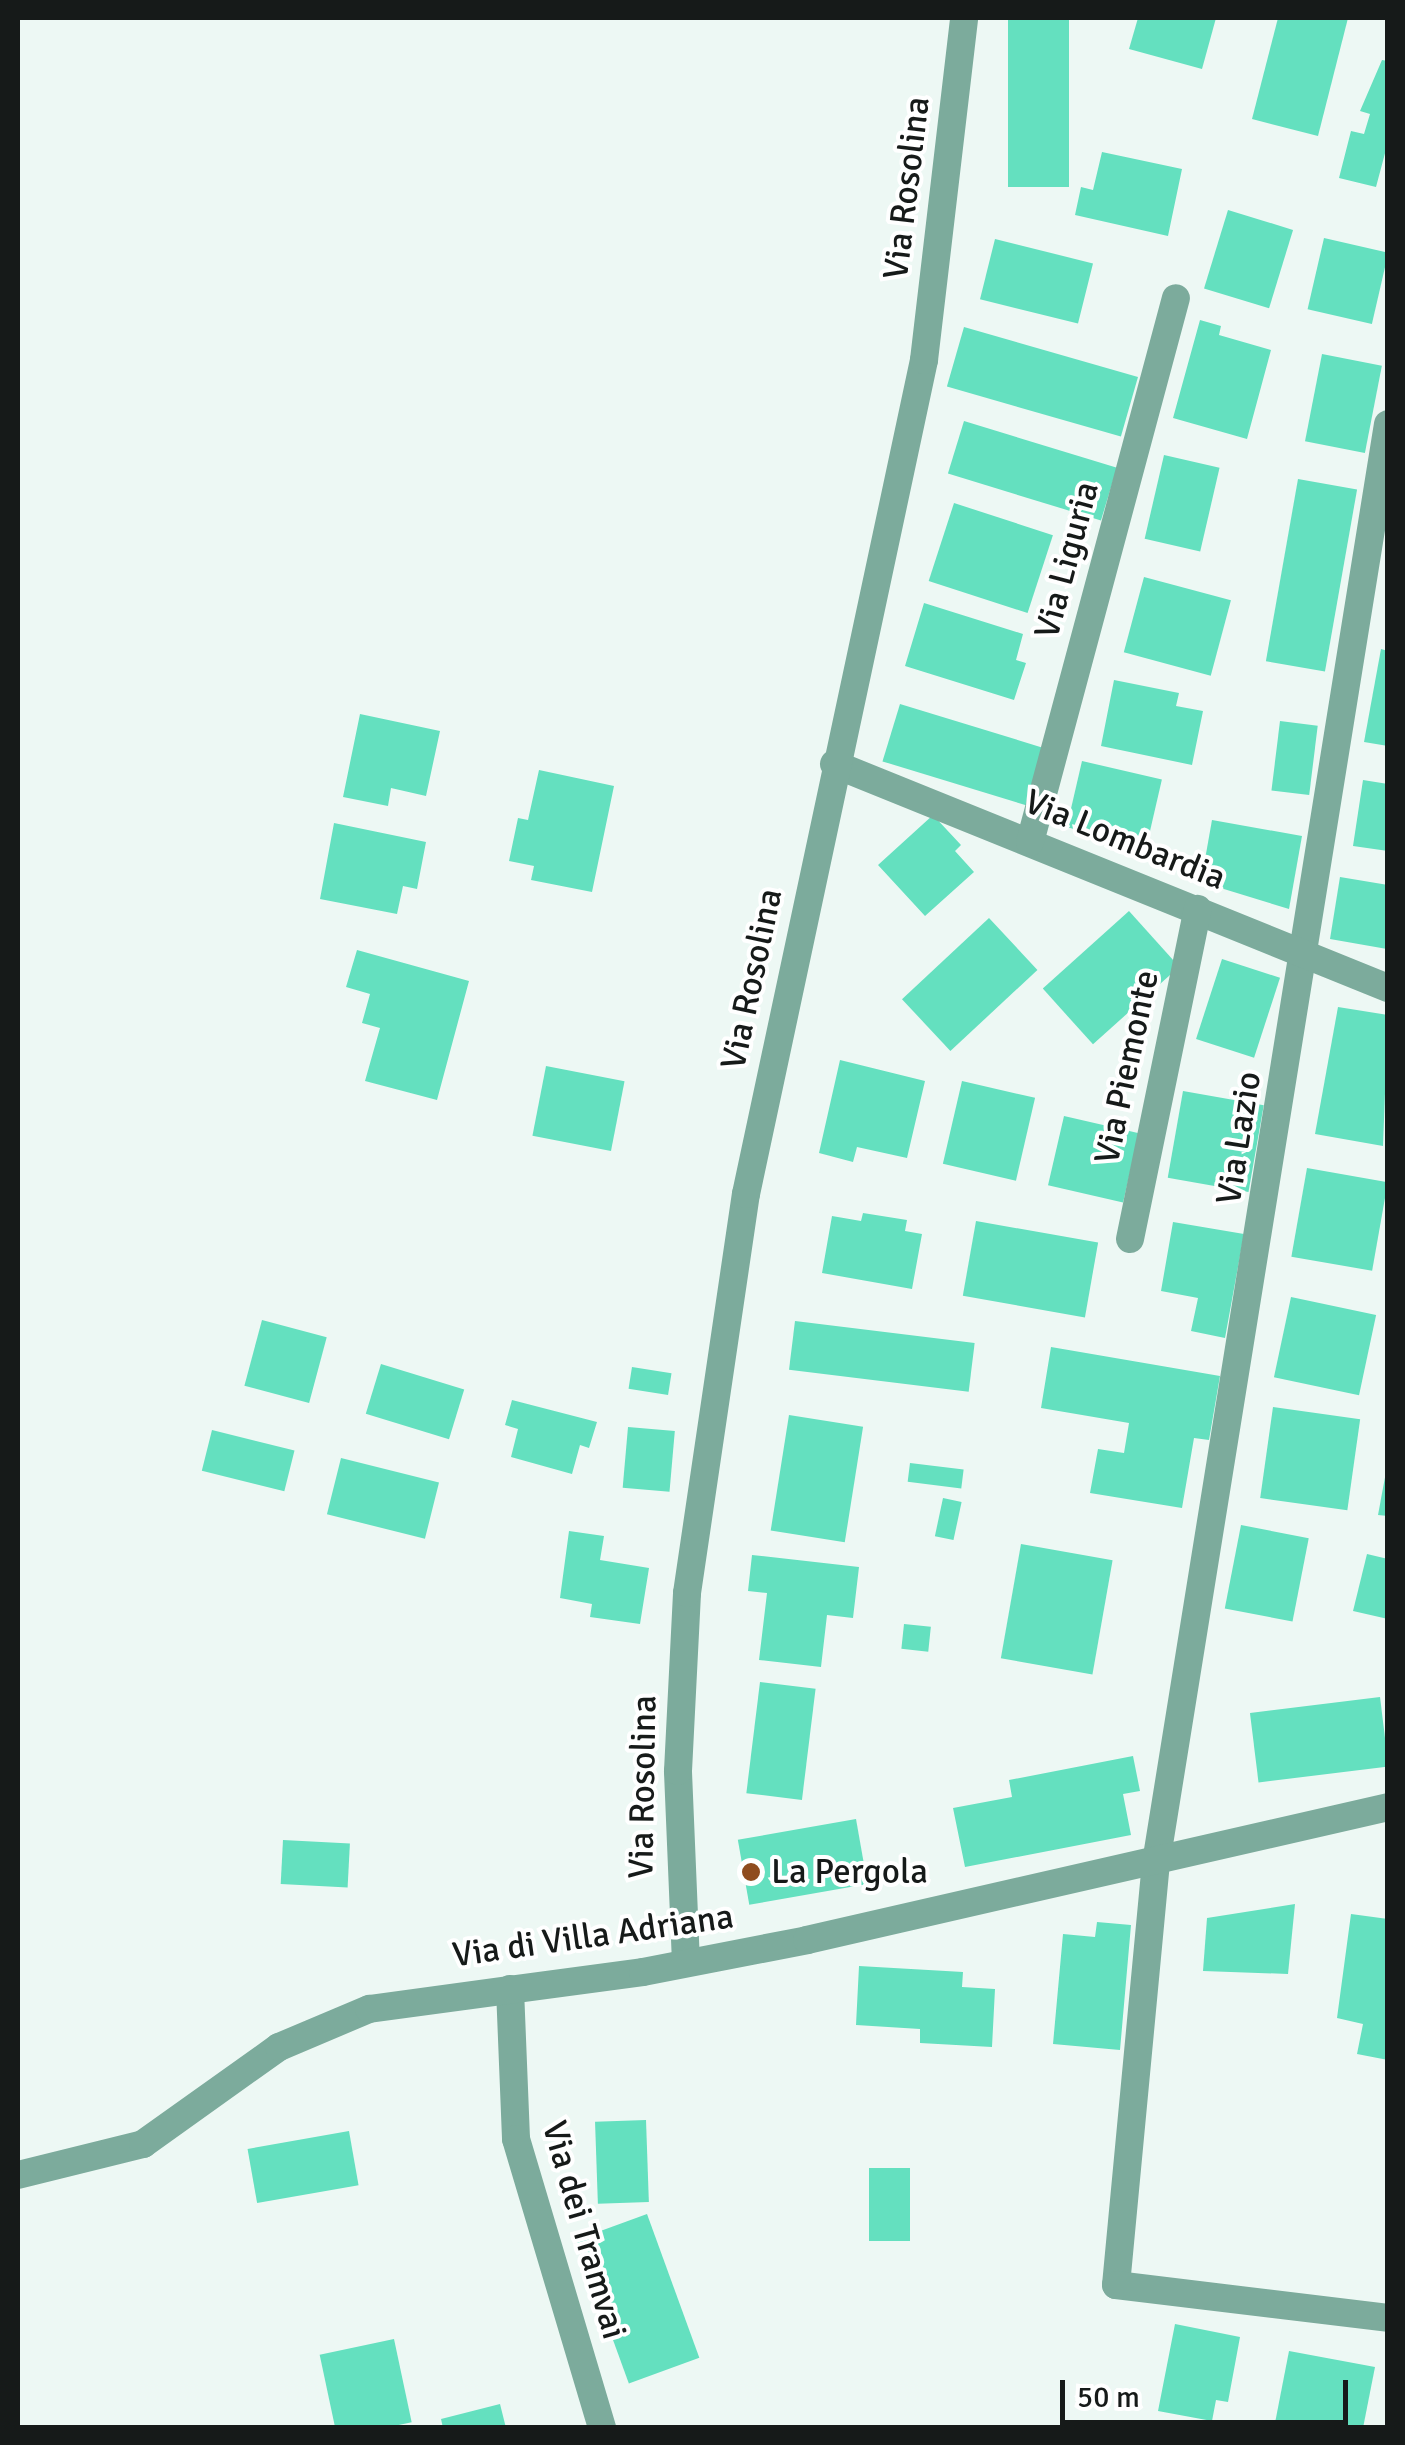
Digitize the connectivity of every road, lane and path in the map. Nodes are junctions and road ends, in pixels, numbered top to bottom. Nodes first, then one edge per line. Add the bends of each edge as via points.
1 (964, 18) edge
2 (1176, 298) dead end
3 (1388, 424) edge
4 (834, 764) junction
5 (1030, 842) junction
6 (1198, 909) junction
7 (1306, 958) junction
8 (1388, 988) edge
9 (1130, 1240) dead end
10 (1388, 1807) edge
11 (1156, 1862) junction
12 (686, 1964) junction
13 (510, 1989) junction
14 (18, 2175) edge
15 (1388, 2318) edge
16 (602, 2428) edge

1 - 4 street, Via Rosolina via 924,360
2 - 5 street, Via Liguria
3 - 7 street, Via Lazio via 1336,721
4 - 5 street, Via Lombardia
4 - 12 street, Via Rosolina via 746,1194 687,1593 678,1771
5 - 6 street, Via Lombardia
6 - 7 street, Via Lombardia
6 - 9 street, Via Piemonte
7 - 8 street, Via Lombardia
7 - 11 street, Via Lazio
10 - 11 street, Via di Villa Adriana
11 - 12 street, Via di Villa Adriana
11 - 15 street, Via Lazio via 1116,2285
12 - 13 street, Via di Villa Adriana
13 - 14 street, Via di Villa Adriana via 390,2004 330,2022 280,2047 155,2138
13 - 16 street, Via dei Tramvai via 509,2073 518,2150

